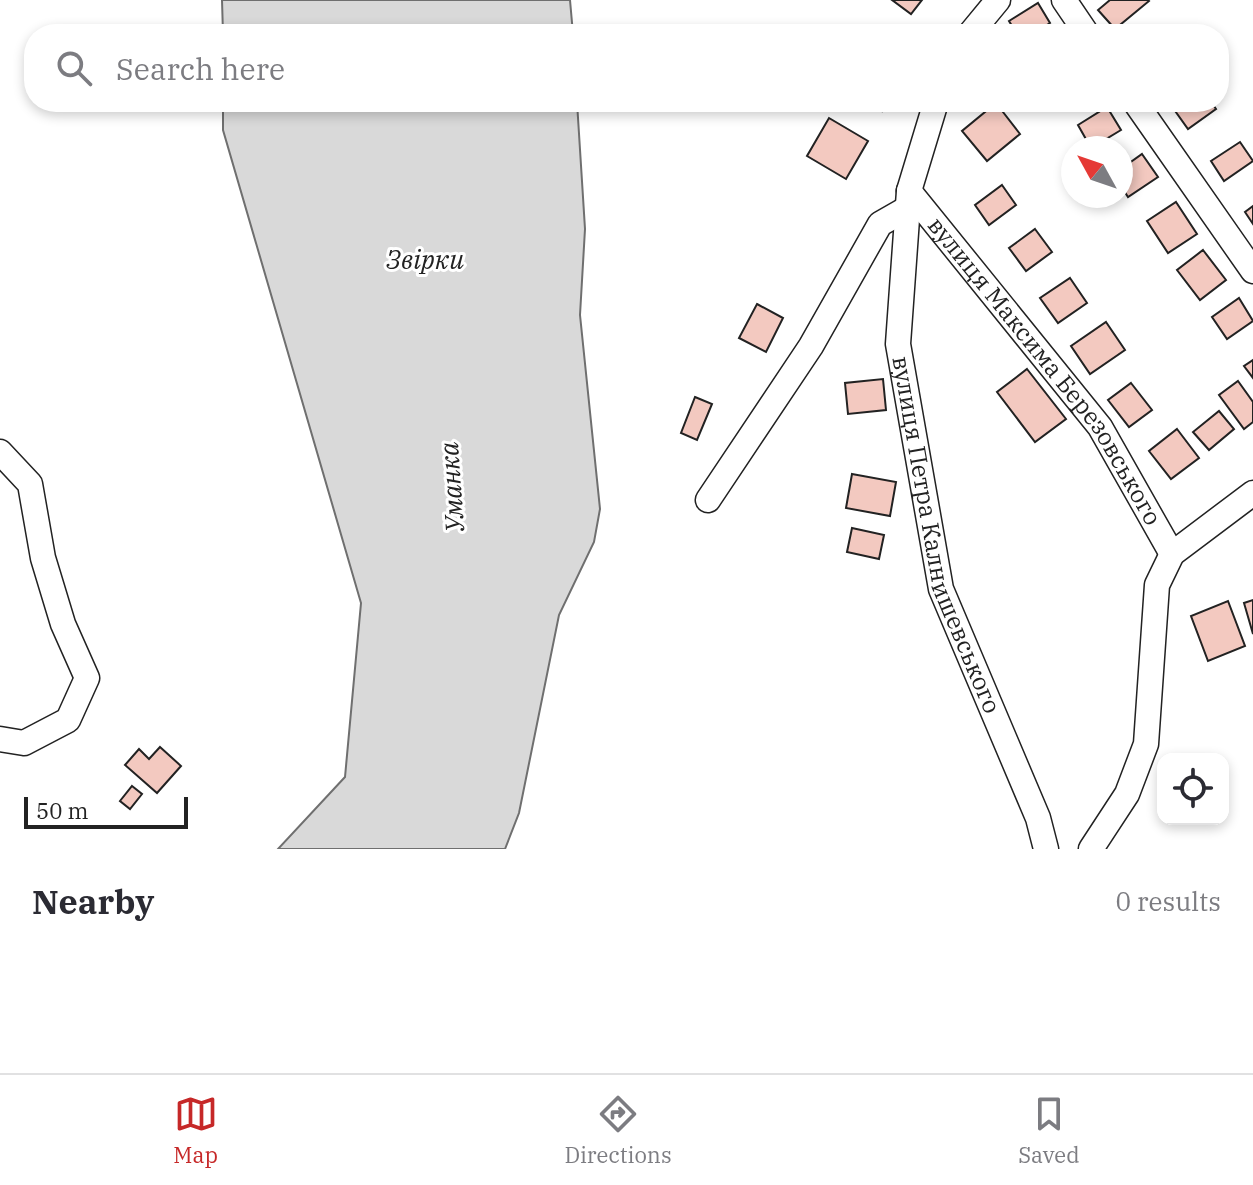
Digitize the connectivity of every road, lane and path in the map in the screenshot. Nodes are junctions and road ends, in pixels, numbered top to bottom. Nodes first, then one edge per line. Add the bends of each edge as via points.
1 (998, 0) edge
2 (1064, 0) edge
3 (978, 24) edge
4 (1080, 24) edge
5 (933, 112) edge
6 (1142, 112) edge
7 (908, 200) junction
8 (1253, 271) edge
9 (0, 452) edge
10 (1253, 493) edge
11 (708, 500) dead end
12 (1172, 554) junction
13 (0, 739) edge
14 (1046, 849) edge
15 (1091, 849) edge

1 - 3 street
2 - 4 street
5 - 7 street, вулиця Петра Калнишевського
6 - 8 street
7 - 11 street via 880,224 811,346
7 - 12 street, вулиця Максима Березовського via 1100,427
7 - 14 street, вулиця Петра Калнишевського via 898,344 941,589 1038,818
9 - 13 street via 30,484 43,558 87,678 68,720 24,743
10 - 12 street
12 - 15 street via 1155,598 1146,744 1127,794

